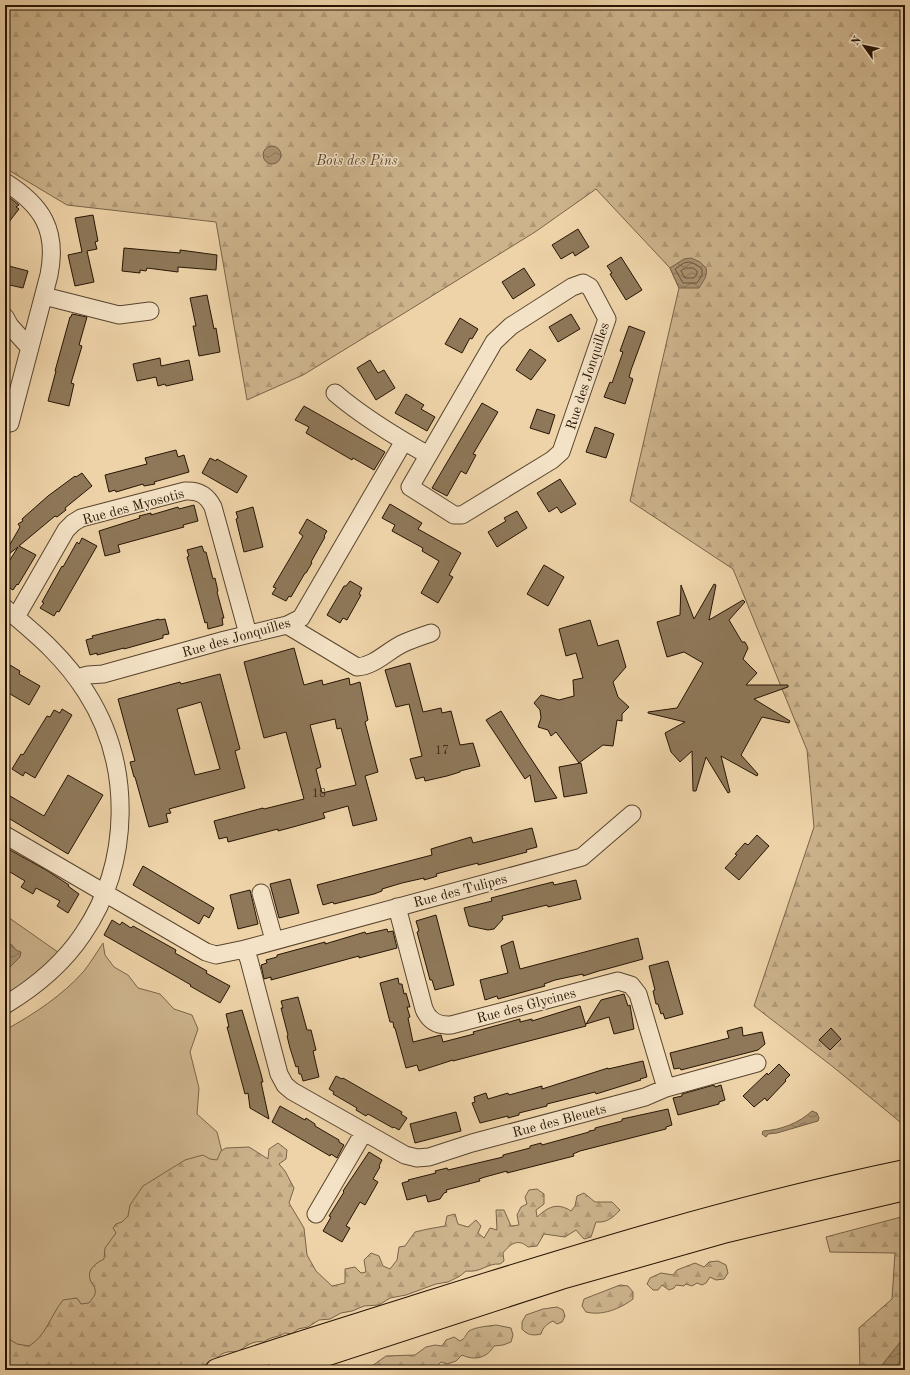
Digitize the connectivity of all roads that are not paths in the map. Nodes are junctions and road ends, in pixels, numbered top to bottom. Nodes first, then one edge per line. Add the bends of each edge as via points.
1 (5, 182) edge
2 (44, 296) junction
3 (150, 311) dead end
4 (5, 317) edge
5 (30, 348) junction
6 (335, 393) dead end
7 (7, 424) edge
8 (404, 441) junction
9 (428, 455) junction
10 (386, 472) junction
11 (410, 487) junction
12 (10, 612) edge
13 (287, 625) junction
14 (431, 633) dead end
15 (248, 634) junction
16 (77, 678) junction
17 (632, 814) dead end
18 (5, 834) edge
19 (105, 892) junction
20 (261, 893) dead end
21 (397, 907) junction
22 (274, 940) junction
23 (245, 949) junction
24 (5, 1005) edge
25 (757, 1063) dead end
26 (666, 1088) junction
27 (364, 1132) junction
28 (905, 1171) edge
29 (905, 1189) edge
30 (316, 1214) dead end
31 (217, 1370) edge
32 (279, 1370) edge

1 - 2 street via 21,192 45,219 52,259
2 - 3 street via 119,315
2 - 5 street
4 - 5 street
5 - 7 street
6 - 8 street via 350,406
8 - 9 street
8 - 10 street, Rue des Jonquilles
9 - 11 street, Rue des Jonquilles
9 - 11 street, Rue des Jonquilles via 497,338 574,285 583,283 590,287 605,313 607,322 563,448 558,454 462,515 454,514
10 - 11 street
10 - 13 street, Rue des Jonquilles via 301,618
12 - 15 street, Rue des Myosotis via 73,523 81,518 191,490 204,494 213,507
12 - 16 street via 50,646
13 - 14 street via 357,668 371,664 404,643
13 - 15 street, Rue des Jonquilles
15 - 16 street, Rue des Jonquilles via 103,674
16 - 19 street via 103,724 118,775 118,846
17 - 21 street, Rue des Tulipes via 582,857
18 - 19 street, Rue des Tulipes
19 - 23 street, Rue des Tulipes via 206,952 216,955
19 - 24 street via 82,935 65,957 45,977
20 - 22 street
21 - 22 street, Rue des Tulipes
21 - 26 street, Rue des Glycines via 424,1009 432,1021 451,1025 618,980 631,985 638,994
22 - 23 street, Rue des Tulipes
23 - 27 street, Rue des Bleuets via 282,1080 292,1091
25 - 26 street, Rue des Bleuets
26 - 27 street, Rue des Bleuets via 645,1097 429,1157 405,1155
27 - 30 street
28 - 31 highway via 723,1214 557,1262
29 - 32 highway via 727,1231 561,1278

